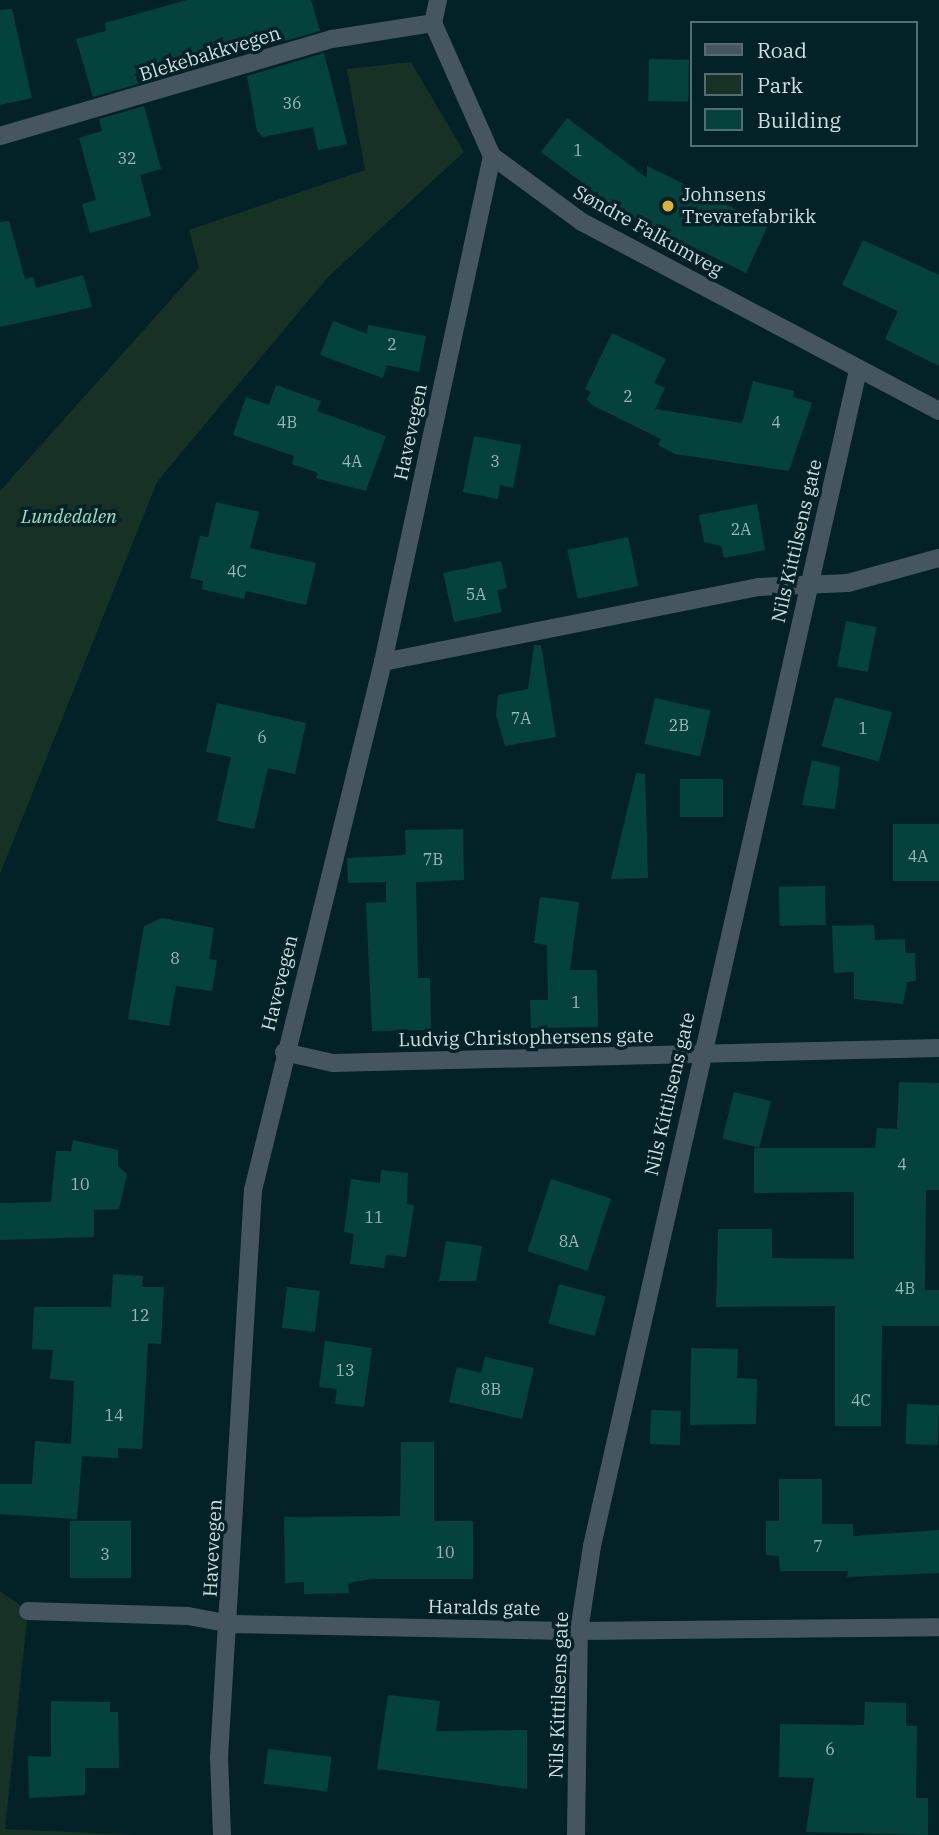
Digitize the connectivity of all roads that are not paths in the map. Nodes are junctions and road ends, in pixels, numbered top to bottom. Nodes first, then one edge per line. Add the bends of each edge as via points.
1 (438, 0) edge
2 (433, 23) junction
3 (0, 136) edge
4 (492, 156) junction
5 (858, 370) junction
6 (939, 411) edge
7 (939, 558) edge
8 (807, 588) junction
9 (383, 662) junction
10 (939, 1048) edge
11 (284, 1052) junction
12 (700, 1055) junction
13 (28, 1611) dead end
14 (230, 1624) junction
15 (939, 1627) edge
16 (579, 1631) junction
17 (222, 1835) edge
18 (576, 1835) edge

1 - 2 street
2 - 3 street, Blekebakkvegen via 332,39
2 - 4 street, Søndre Falkumveg
4 - 5 street, Søndre Falkumveg via 582,222
4 - 9 street, Havevegen
5 - 6 street, Søndre Falkumveg
5 - 8 street, Nils Kittilsens gate
7 - 8 street via 848,583
8 - 9 street via 759,587
8 - 12 street, Nils Kittilsens gate
9 - 11 street, Havevegen
10 - 12 street, Ludvig Christophersens gate
11 - 12 street, Ludvig Christophersens gate via 333,1063
11 - 14 street, Havevegen via 253,1190
12 - 16 street, Nils Kittilsens gate via 624,1391
13 - 14 street, Haralds gate via 188,1616
14 - 16 street, Haralds gate
14 - 17 street, Havevegen via 219,1757
15 - 16 street, Haralds gate
16 - 18 street, Nils Kittilsens gate

